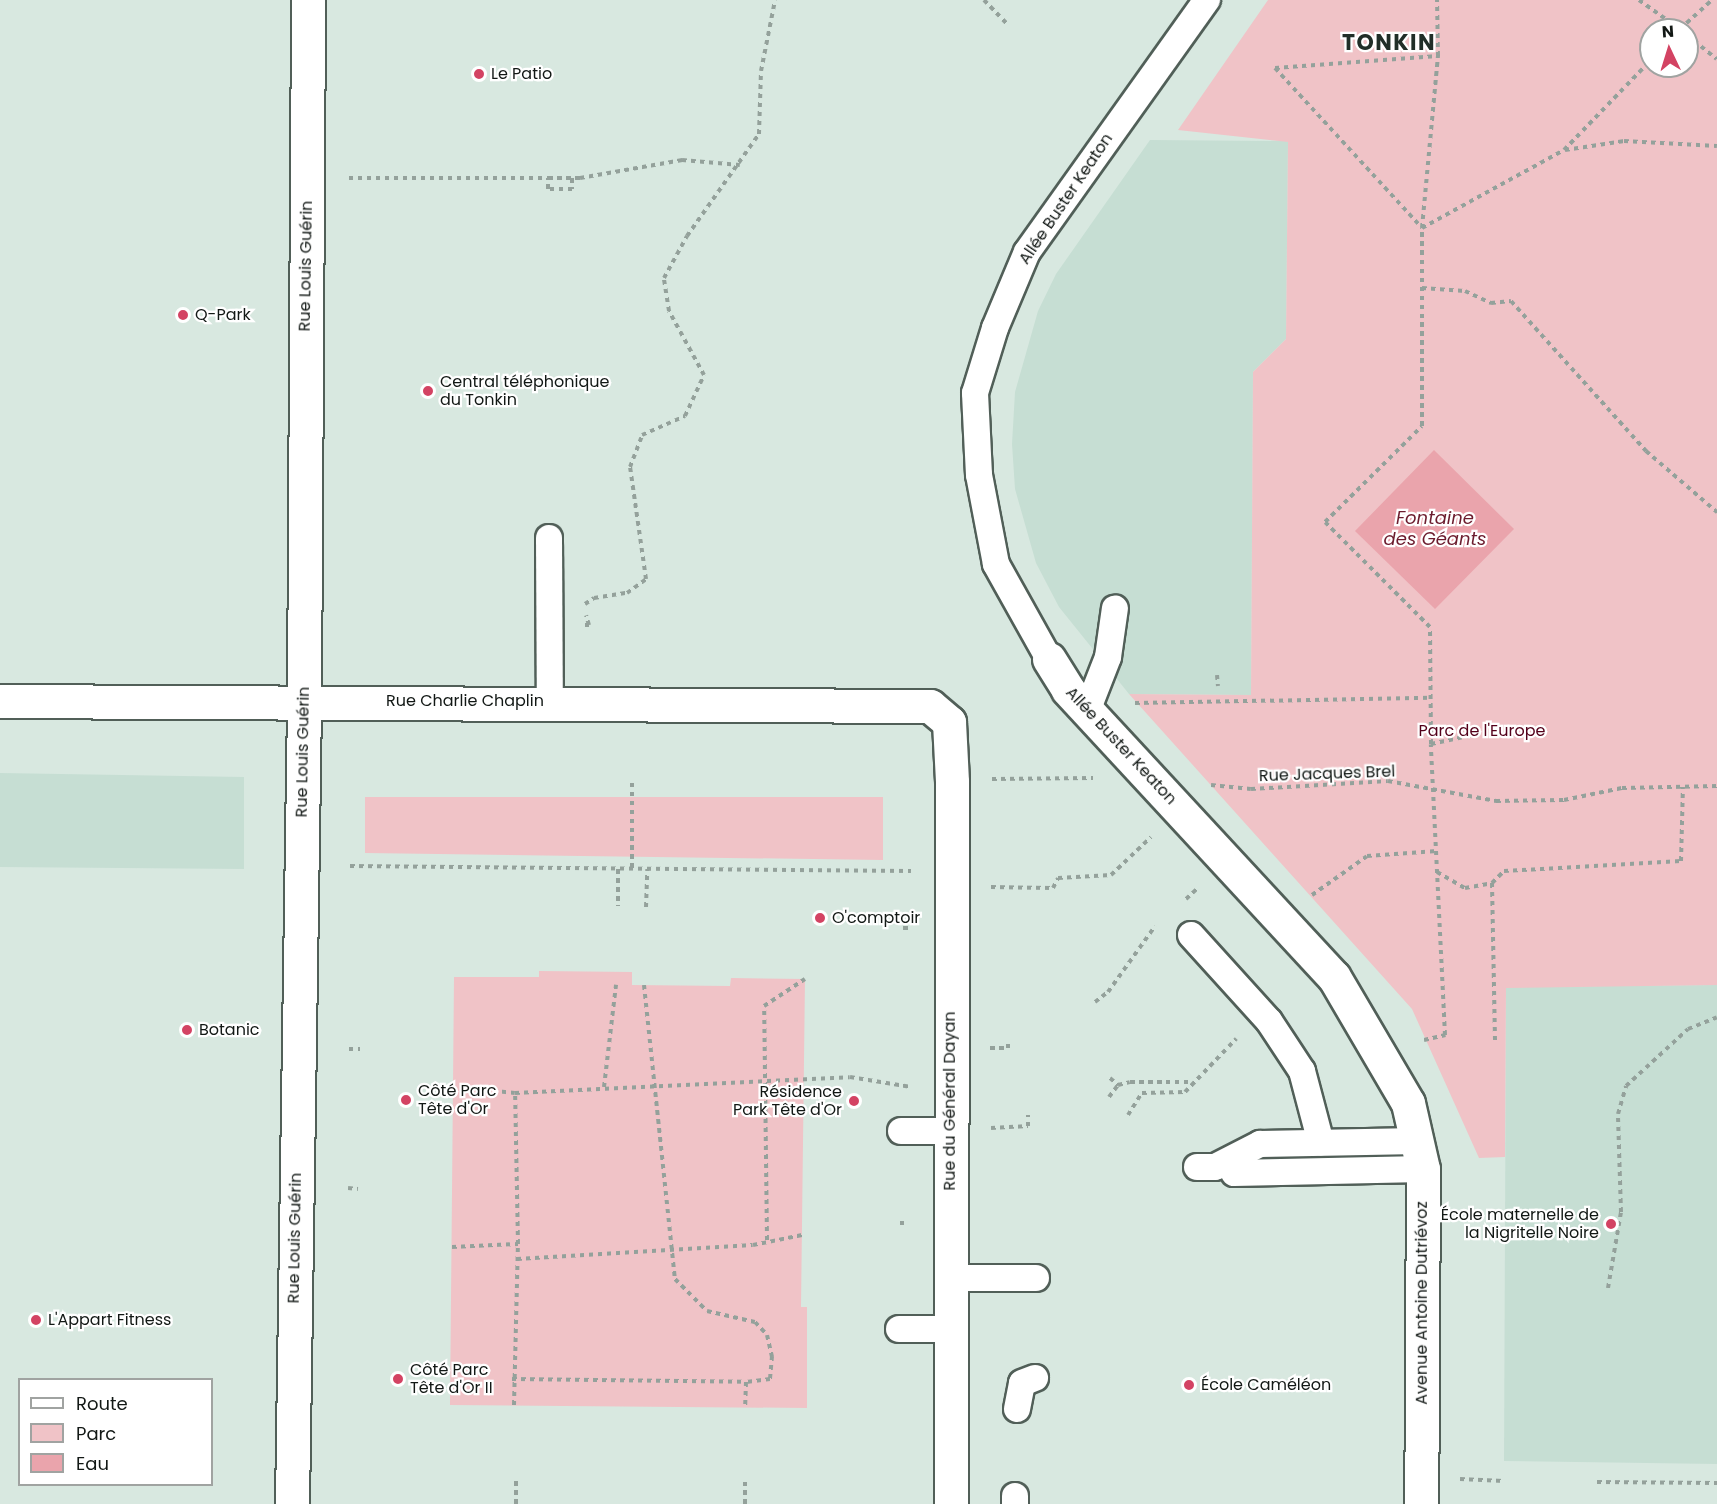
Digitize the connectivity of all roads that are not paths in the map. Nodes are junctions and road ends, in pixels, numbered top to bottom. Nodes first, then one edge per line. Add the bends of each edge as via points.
1 (308, 0) edge
2 (1207, 0) edge
3 (549, 538) dead end
4 (1115, 608) dead end
5 (1049, 659) joint
6 (304, 700) junction
7 (0, 701) edge
8 (550, 702) junction
9 (930, 706) joint
10 (1087, 711) junction
11 (1191, 935) dead end
12 (1408, 1103) joint
13 (901, 1131) dead end
14 (949, 1131) junction
15 (1321, 1143) junction
16 (1420, 1155) junction
17 (1197, 1167) dead end
18 (1234, 1173) dead end
19 (950, 1278) junction
20 (1036, 1278) dead end
21 (899, 1329) dead end
22 (950, 1329) junction
23 (1035, 1378) dead end
24 (1017, 1409) dead end
25 (292, 1504) edge
26 (951, 1504) edge
27 (1421, 1504) edge

1 - 6 street, Rue Louis Guérin
2 - 5 lane, Allée Buster Keaton via 1027,252 995,328 975,393 979,475 996,564
3 - 8 lane
4 - 10 lane via 1108,657
5 - 10 street, Allée Buster Keaton
6 - 7 street, Rue Charlie Chaplin
6 - 8 street, Rue Charlie Chaplin
6 - 25 street, Rue Louis Guérin
8 - 9 street, Rue Charlie Chaplin
9 - 14 street, Rue du Général Dayan via 949,722
10 - 12 street, Allée Buster Keaton via 1334,978
11 - 15 lane via 1269,1021 1302,1071
12 - 16 street, Avenue Antoine Dutriévoz
13 - 14 lane
14 - 19 street, Rue du Général Dayan
15 - 16 lane
15 - 17 lane via 1260,1144 1215,1167
16 - 18 lane
16 - 27 street, Avenue Antoine Dutriévoz
19 - 20 lane
19 - 22 street, Rue du Général Dayan
21 - 22 lane
22 - 26 street, Rue du Général Dayan
23 - 24 lane via 1023,1383

